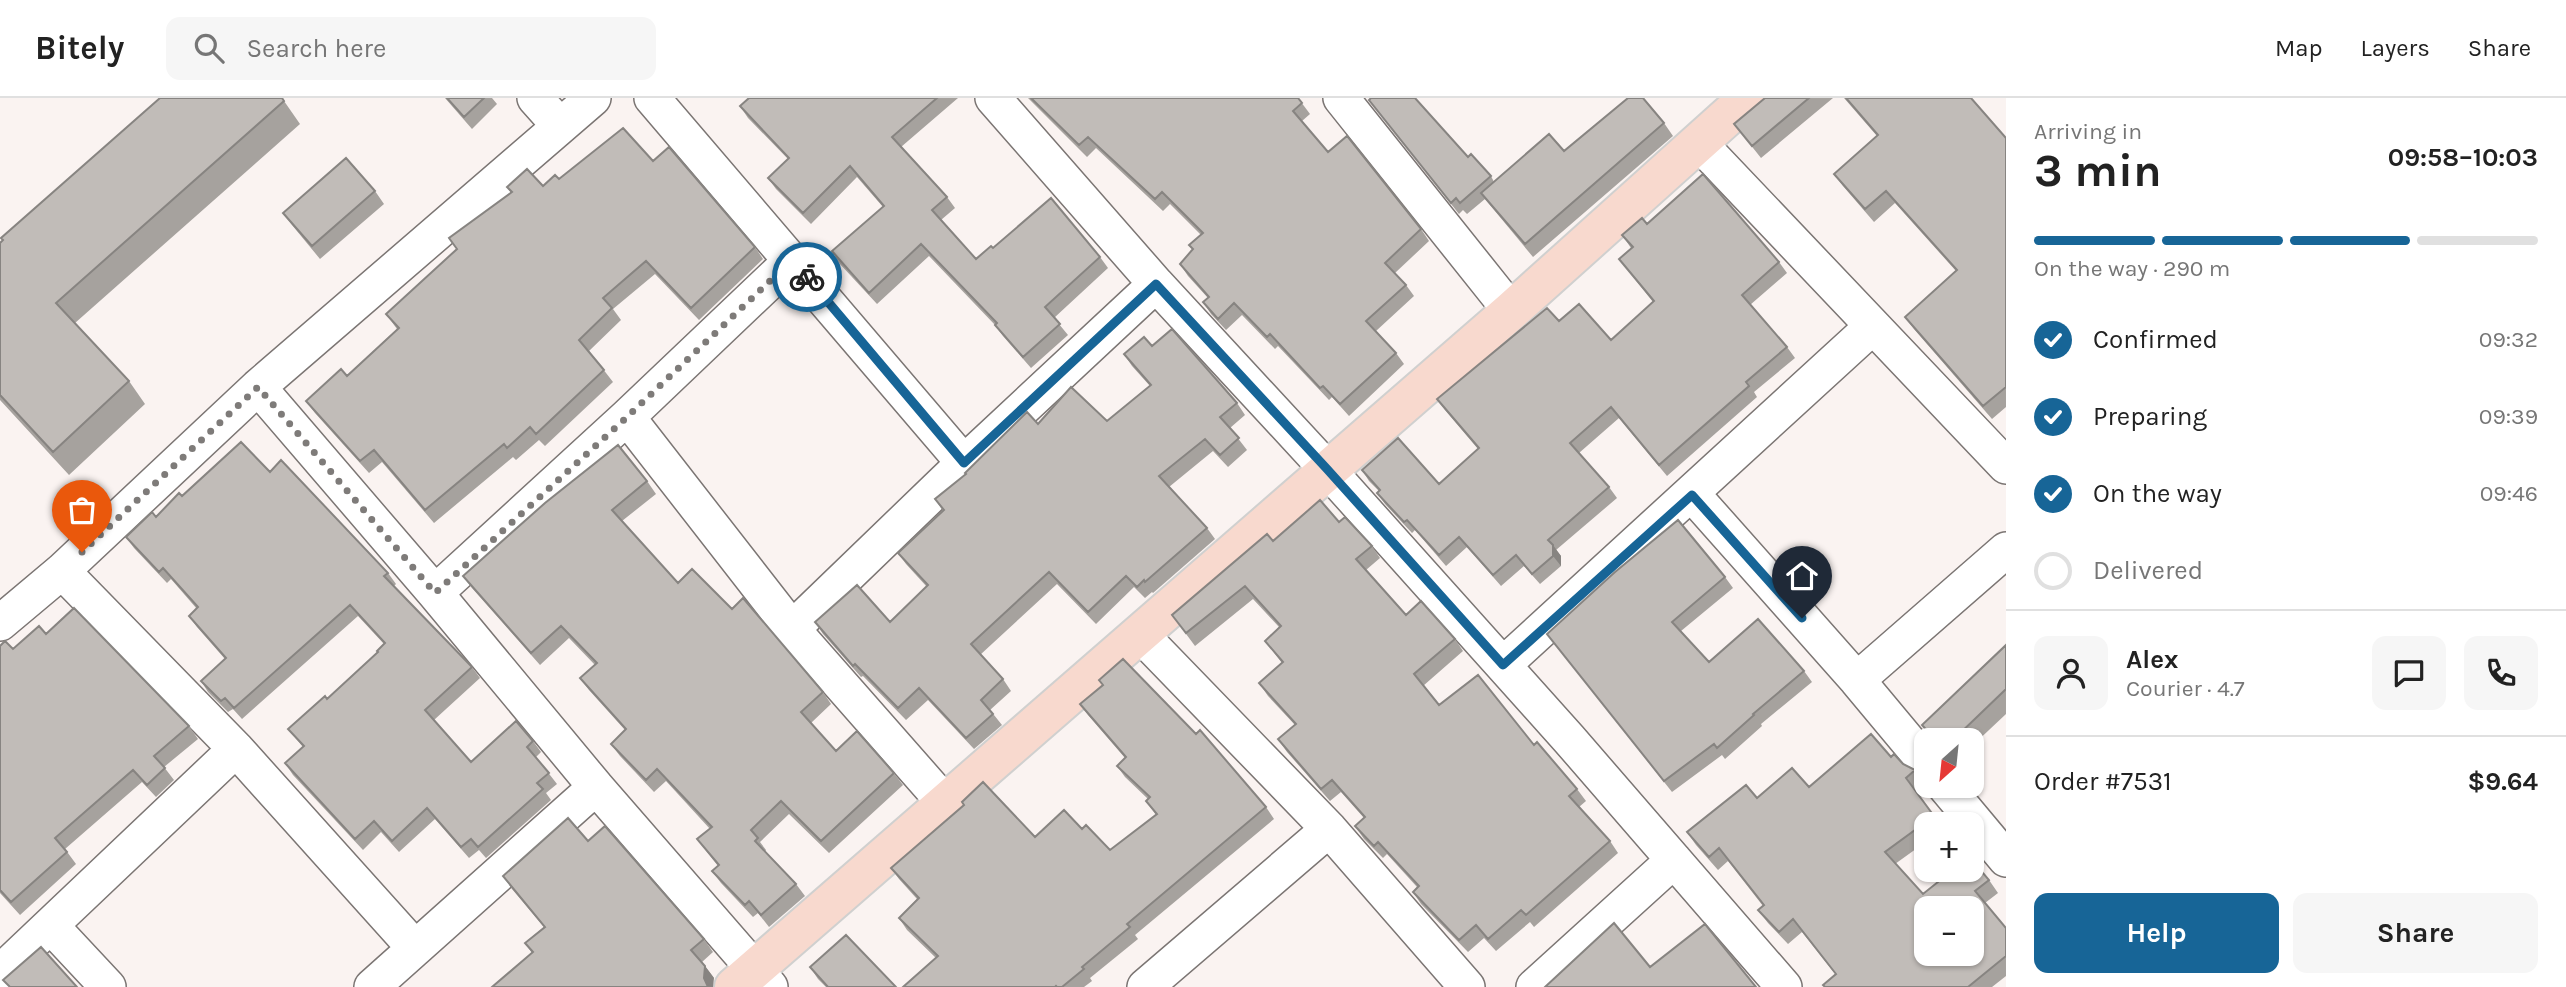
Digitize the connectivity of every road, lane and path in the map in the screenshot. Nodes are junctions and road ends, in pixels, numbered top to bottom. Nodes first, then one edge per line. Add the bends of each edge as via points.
1 (535, 98) edge
2 (593, 98) edge
3 (652, 98) edge
4 (993, 98) edge
5 (1341, 98) edge
6 (1748, 98) edge
7 (559, 126) junction
8 (1699, 143) junction
9 (792, 260) junction
10 (1156, 284) junction
11 (1511, 312) junction
12 (1872, 327) junction
13 (258, 387) junction
14 (627, 417) junction
15 (964, 463) junction
16 (2006, 466) edge
17 (1327, 469) junction
18 (1692, 495) junction
19 (2006, 550) edge
20 (62, 570) junction
21 (435, 593) junction
22 (0, 623) edge
23 (792, 629) junction
24 (1140, 634) junction
25 (1503, 665) junction
26 (1857, 680) junction
27 (1914, 748) edge
28 (236, 749) junction
29 (596, 787) junction
30 (1955, 798) edge
31 (945, 803) junction
32 (1329, 830) junction
33 (2006, 859) edge
34 (1674, 860) junction
35 (51, 926) junction
36 (414, 947) junction
37 (0, 973) edge
38 (753, 981) edge
39 (108, 987) edge
40 (372, 987) edge
41 (1145, 987) edge
42 (1467, 987) edge
43 (1534, 987) edge
44 (1784, 987) edge

1 - 7 street
2 - 7 street
3 - 9 street
4 - 10 street
5 - 11 street
6 - 8 main road
7 - 13 street
8 - 11 main road
8 - 12 street
9 - 14 street
9 - 15 street
10 - 15 street
10 - 17 street
11 - 17 main road
12 - 16 street
12 - 18 street
13 - 20 street
13 - 21 street
14 - 21 street
14 - 23 street
15 - 23 street
17 - 24 main road
17 - 25 street
18 - 25 street
18 - 26 street
19 - 26 street
20 - 22 street
20 - 28 street
21 - 29 street
23 - 31 street
24 - 31 main road
24 - 32 street
25 - 34 street
26 - 27 street
28 - 35 street
28 - 36 street
29 - 36 street
29 - 38 street
30 - 33 street
31 - 38 main road
32 - 41 street
32 - 42 street
34 - 43 street
34 - 44 street
35 - 37 street
35 - 39 street
36 - 40 street

